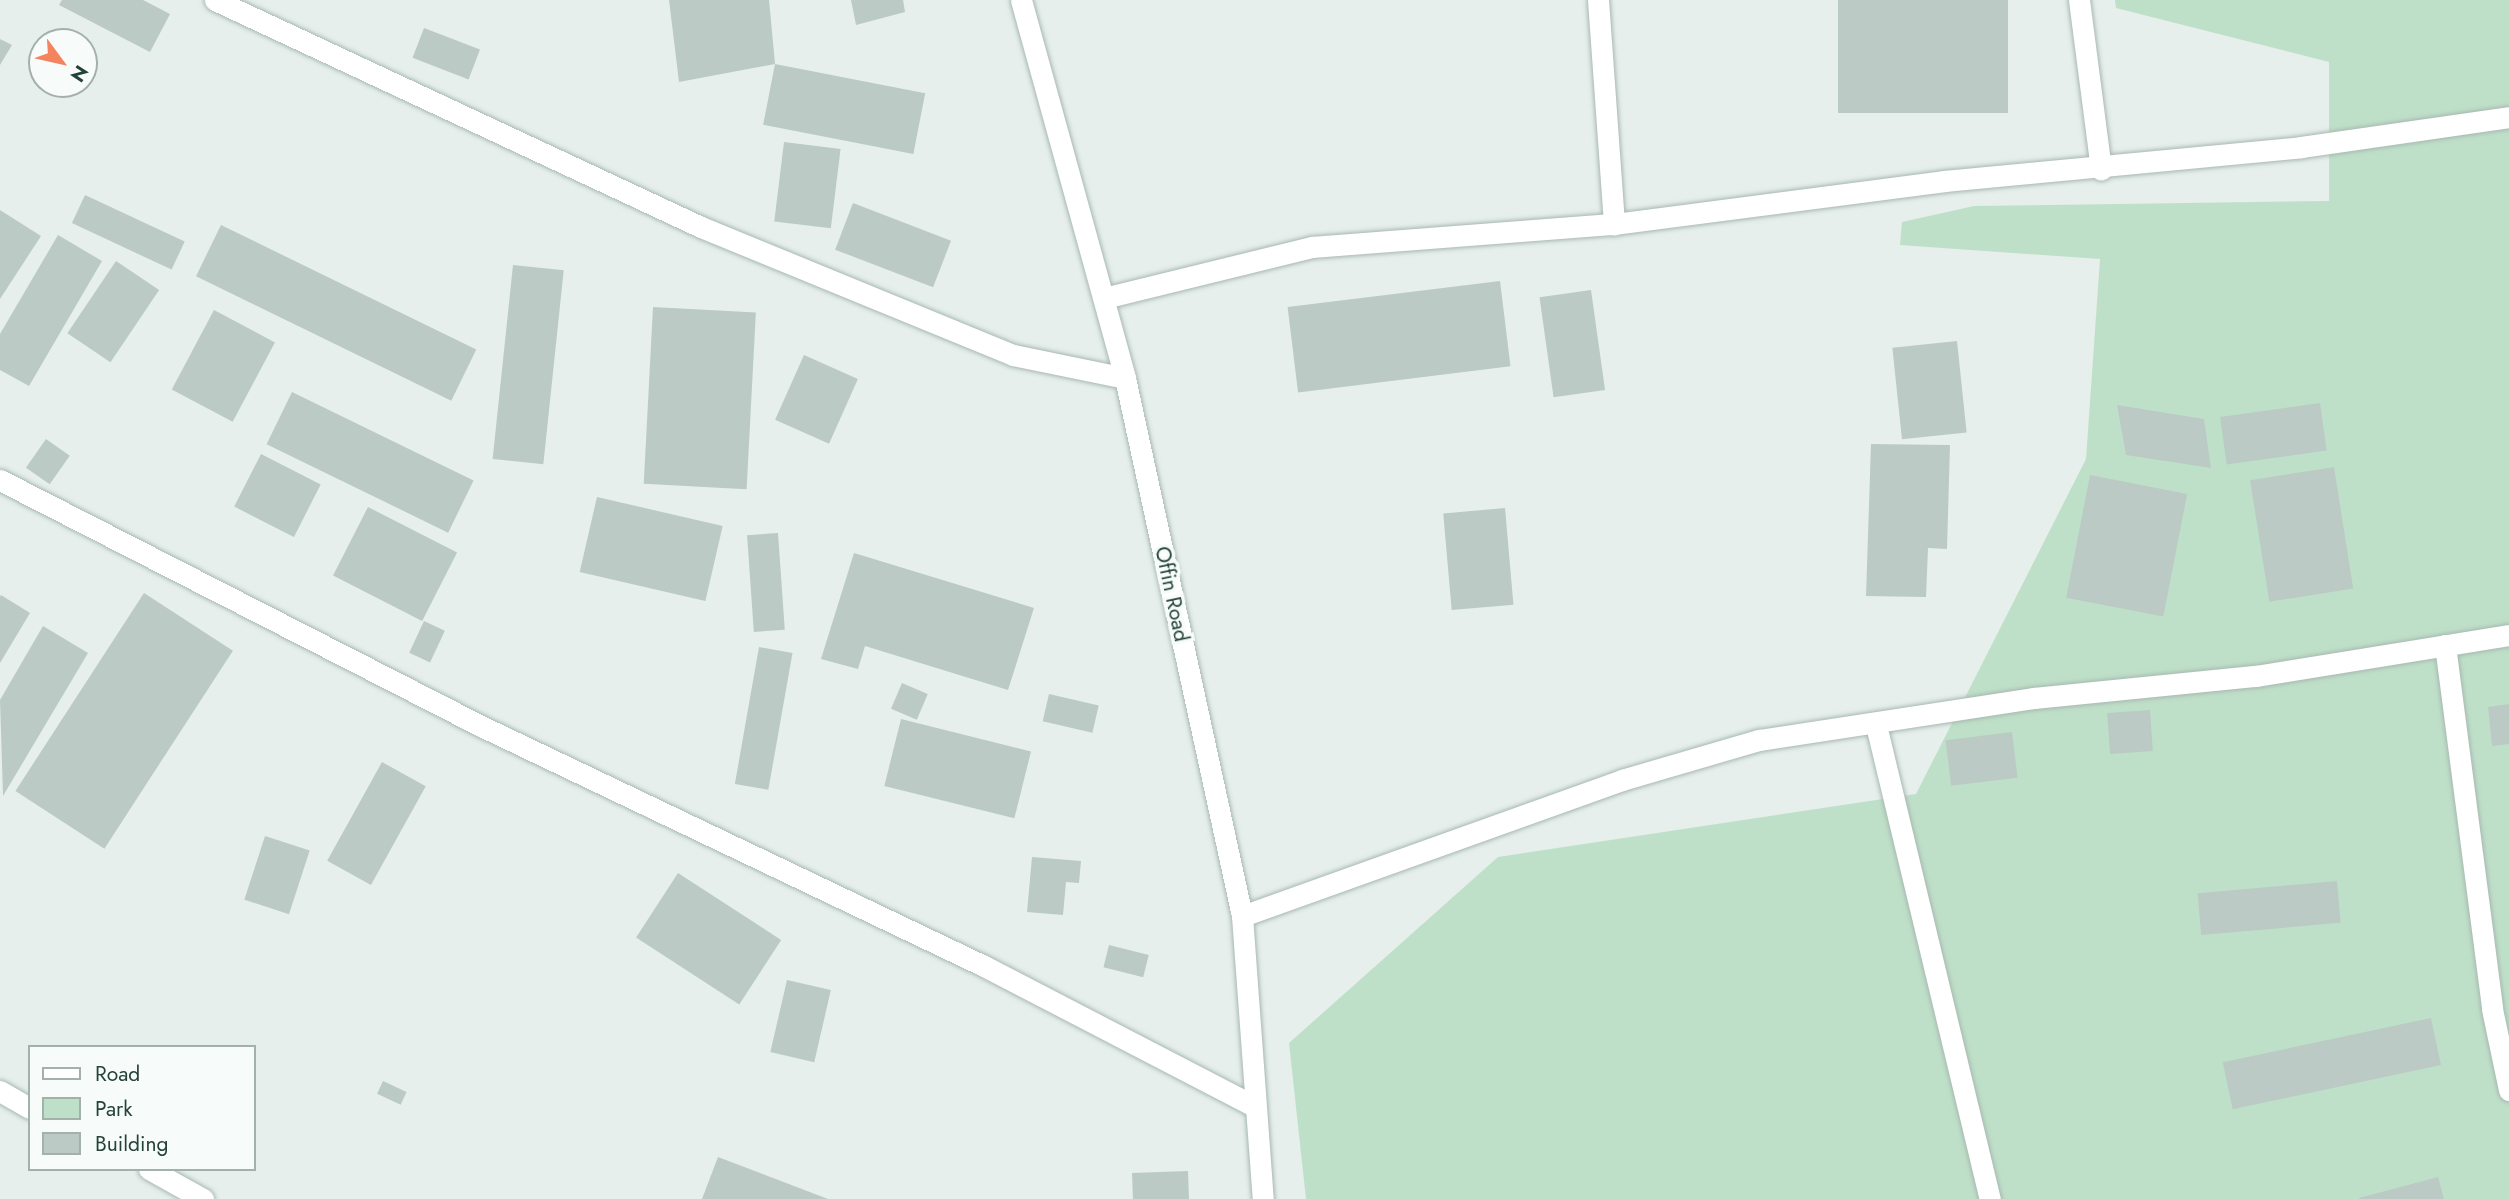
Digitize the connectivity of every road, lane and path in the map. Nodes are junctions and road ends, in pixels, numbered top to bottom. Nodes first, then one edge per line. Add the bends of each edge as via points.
1 (215, 0) edge
2 (1021, 0) edge
3 (1598, 0) edge
4 (2079, 0) edge
5 (2509, 117) edge
6 (2101, 170) junction
7 (1614, 224) junction
8 (1104, 298) junction
9 (1125, 378) junction
10 (0, 480) edge
11 (2509, 635) edge
12 (2445, 645) junction
13 (1876, 724) junction
14 (1242, 916) junction
15 (2509, 1090) edge
16 (0, 1091) edge
17 (1252, 1105) junction
18 (28, 1107) edge
19 (153, 1171) edge
20 (203, 1199) edge
21 (1264, 1199) edge
22 (1990, 1199) edge

1 - 9 street via 714,232 1013,355
2 - 8 street, Offin Road
3 - 7 street
4 - 6 street
5 - 6 street
6 - 7 street via 1944,181
7 - 8 street via 1312,247
8 - 9 street, Offin Road
9 - 14 street, Offin Road
10 - 17 street via 481,726 984,966
11 - 12 street
12 - 13 street
12 - 15 street via 2492,1009
13 - 14 street via 1759,740 1622,780
13 - 22 street
14 - 17 street, Offin Road
16 - 18 street
17 - 21 street, Offin Road
19 - 20 street

